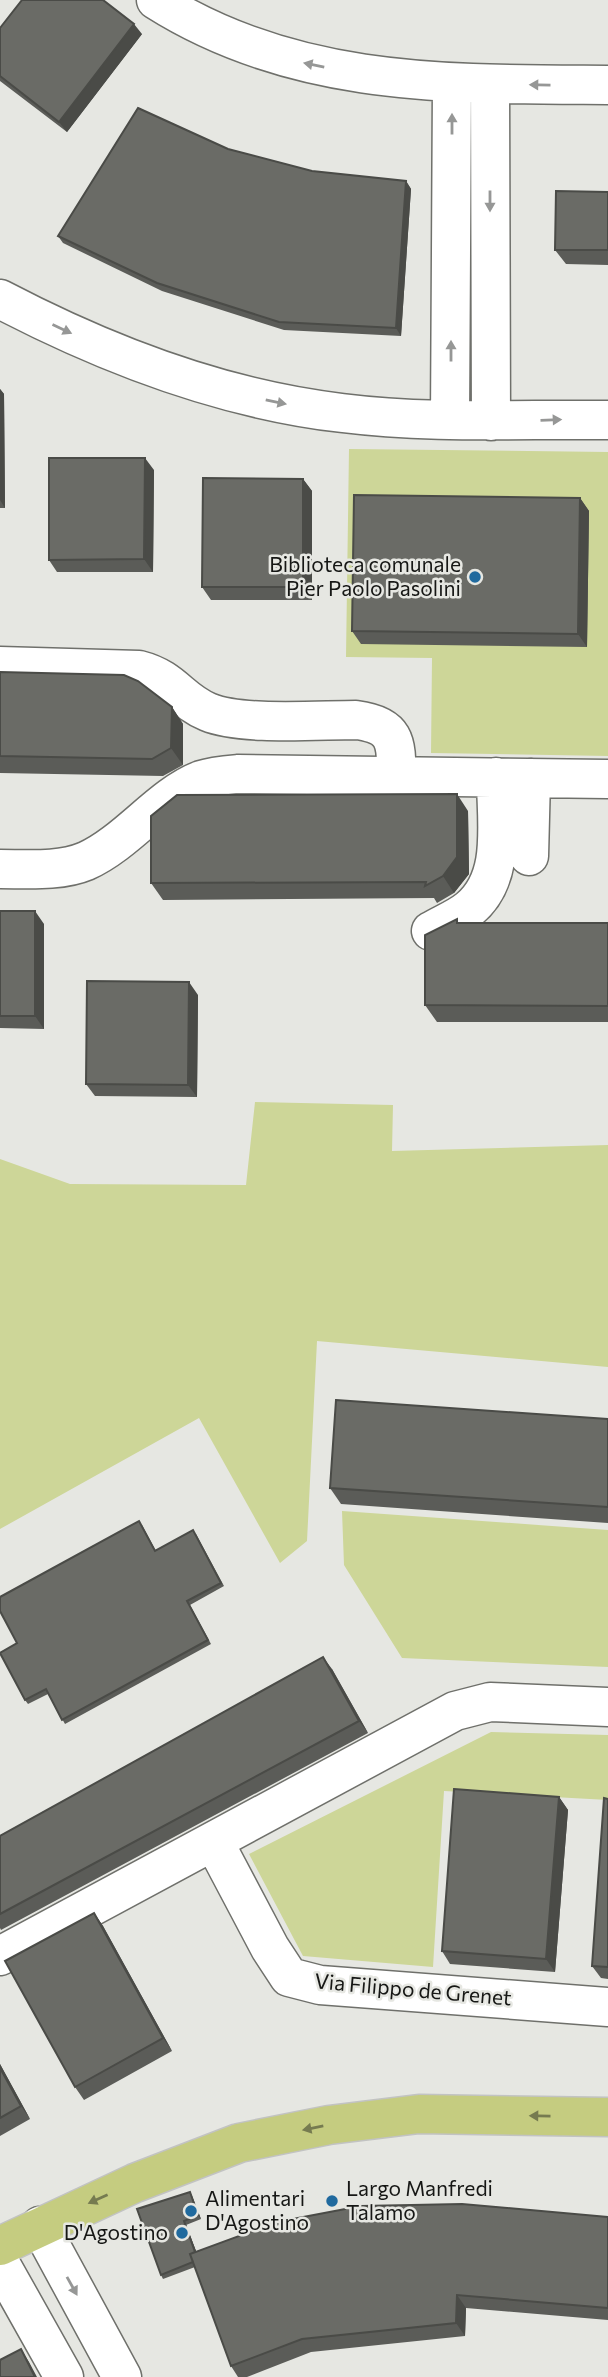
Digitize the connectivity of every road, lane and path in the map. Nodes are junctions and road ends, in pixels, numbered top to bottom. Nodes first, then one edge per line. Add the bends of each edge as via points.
1 (156, 0) edge
2 (452, 83) junction
3 (490, 84) junction
4 (608, 85) edge
5 (0, 299) edge
6 (450, 419) junction
7 (608, 420) edge
8 (491, 421) junction
9 (0, 666) edge
10 (396, 776) junction
11 (513, 777) junction
12 (608, 779) edge
13 (529, 856) dead end
14 (0, 869) edge
15 (431, 931) edge
16 (608, 1707) edge
17 (214, 1842) junction
18 (0, 1956) edge
19 (608, 2007) edge
20 (608, 2117) edge
21 (40, 2226) junction
22 (0, 2246) edge
23 (0, 2263) edge
24 (64, 2377) edge
25 (122, 2377) edge

2 -> 1 street via 398,79 289,59 224,37
2 - 3 street
6 -> 2 street
4 -> 3 street
3 -> 8 street
5 -> 6 street via 114,353 228,391 334,412
6 - 8 street
8 -> 7 street
9 - 10 street via 139,670 161,677 197,707 230,718 373,723 393,737
10 - 11 street
10 - 14 street via 215,776 180,792 83,862
11 - 12 street
11 - 13 street
11 - 15 street via 485,893 468,910
16 - 17 street via 490,1702 455,1711
17 - 18 street
17 - 19 street, Via Filippo de Grenet via 289,1977 320,1985
20 -> 21 main road via 419,2115 318,2127 239,2143
21 - 22 main road
21 -> 25 street
23 - 24 street

